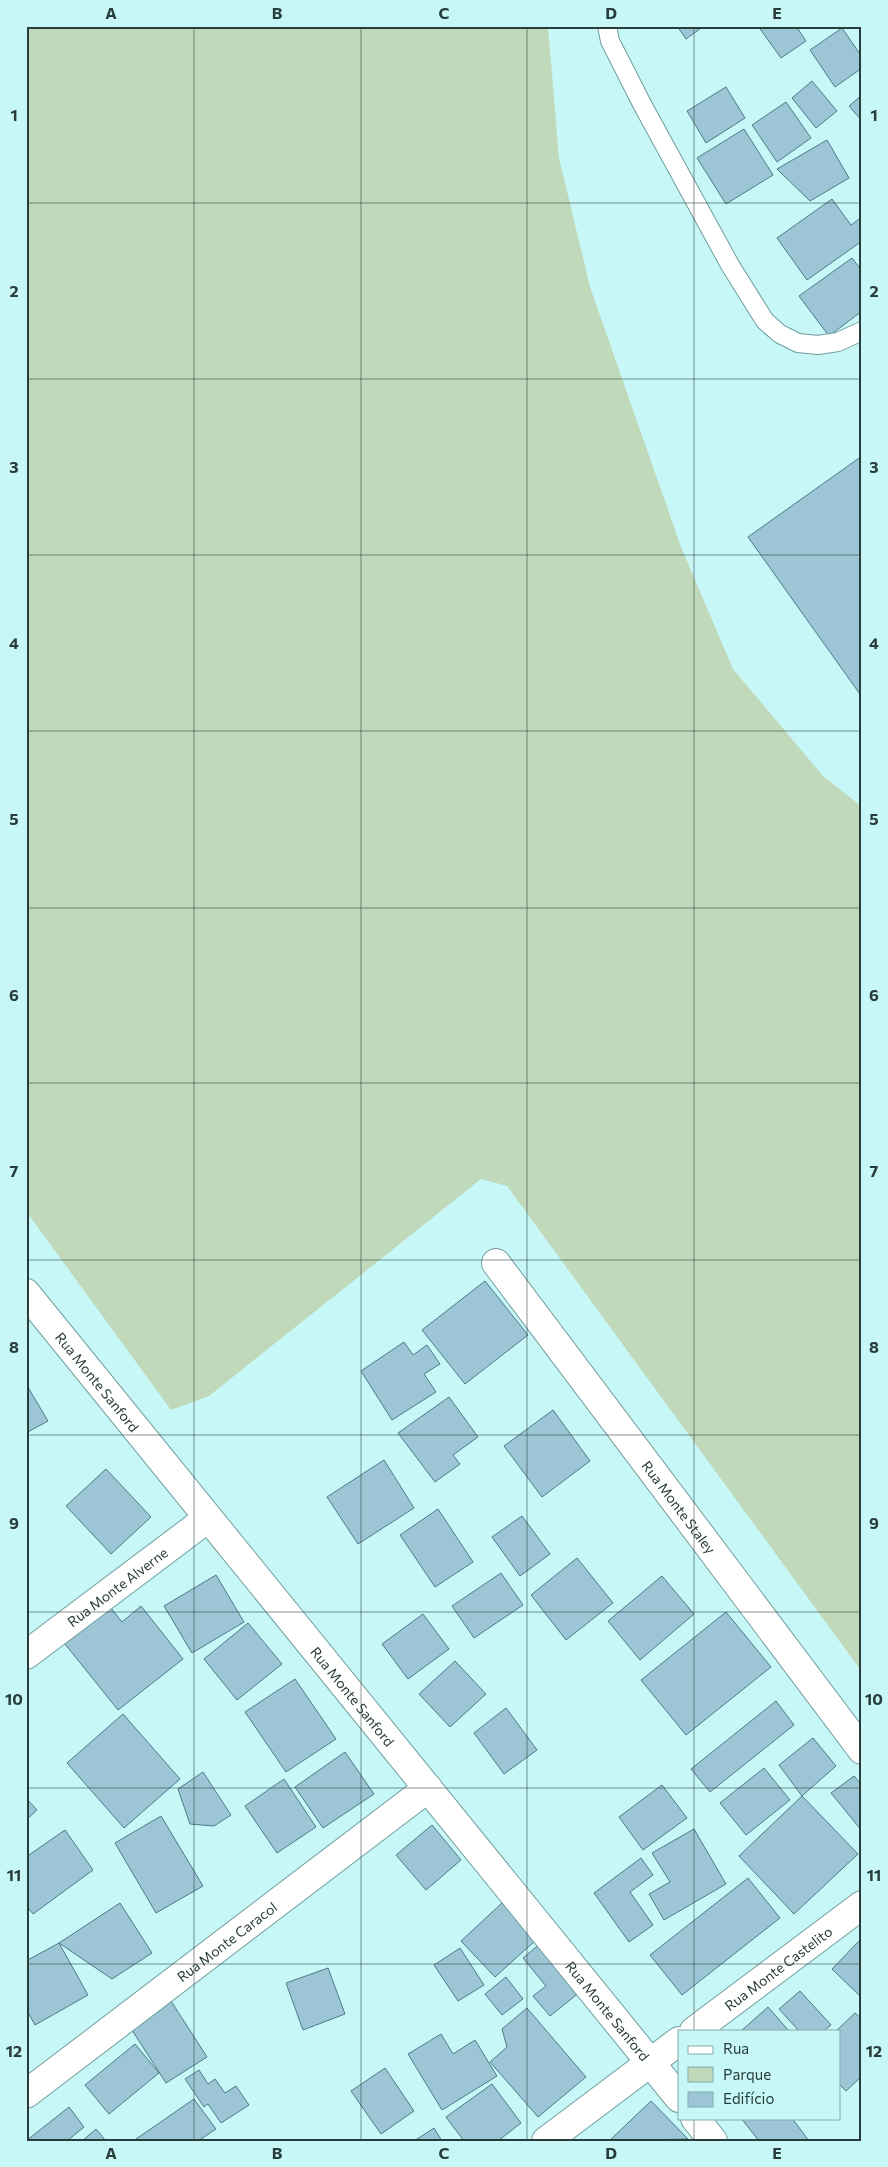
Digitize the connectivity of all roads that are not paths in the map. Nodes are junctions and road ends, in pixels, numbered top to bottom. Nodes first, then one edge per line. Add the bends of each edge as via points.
1 (607, 26) edge
2 (862, 331) edge
3 (496, 1263) dead end
4 (26, 1293) edge
5 (208, 1518) junction
6 (26, 1655) edge
7 (862, 1750) edge
8 (428, 1788) junction
9 (862, 1905) edge
10 (695, 2030) edge
11 (678, 2042) edge
12 (651, 2062) junction
13 (26, 2094) edge
14 (678, 2097) edge
15 (697, 2120) edge
16 (546, 2141) edge
17 (713, 2141) edge

1 - 2 lane via 610,41 642,104 730,265 765,321 798,343 838,342
3 - 7 street, Rua Monte Staley
4 - 5 street, Rua Monte Sanford
5 - 6 street, Rua Monte Alverne
5 - 8 street, Rua Monte Sanford
8 - 12 street, Rua Monte Sanford
8 - 13 street, Rua Monte Caracol
9 - 10 street, Rua Monte Castelito
11 - 12 street
12 - 14 street, Rua Monte Sanford
12 - 16 street
15 - 17 street

